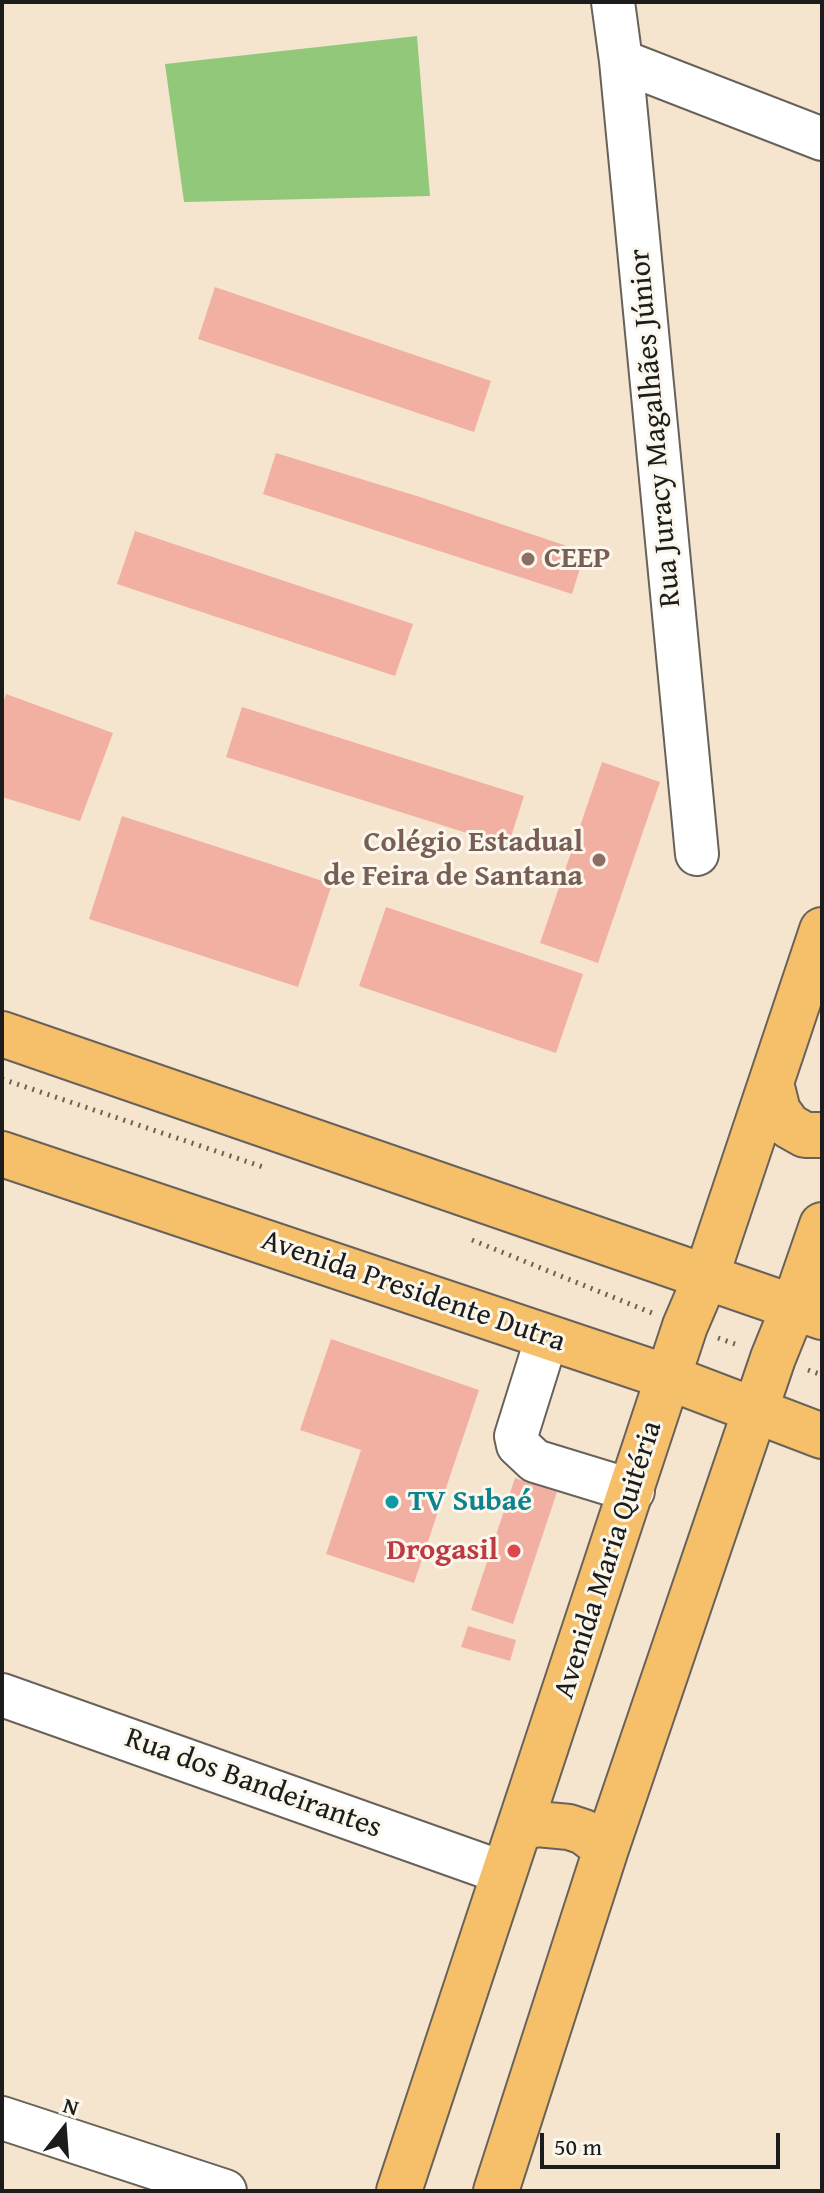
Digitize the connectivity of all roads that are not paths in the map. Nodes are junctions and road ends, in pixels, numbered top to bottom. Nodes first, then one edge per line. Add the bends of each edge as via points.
1 (613, 2) edge
2 (621, 61) junction
3 (822, 139) edge
4 (697, 854) dead end
5 (822, 930) edge
6 (2, 1034) edge
7 (771, 1083) junction
8 (822, 1135) edge
9 (2, 1154) edge
10 (822, 1225) edge
11 (706, 1277) junction
12 (808, 1312) edge
13 (547, 1337) junction
14 (670, 1378) junction
15 (757, 1411) junction
16 (822, 1436) edge
17 (633, 1491) junction
18 (2, 1695) edge
19 (520, 1829) junction
20 (606, 1849) junction
21 (504, 1873) junction
22 (2, 2118) edge
23 (225, 2191) edge
24 (399, 2191) edge
25 (496, 2191) edge

1 - 2 street, Rua Juracy Magalhães Júnior
2 - 3 street
2 - 4 street, Rua Juracy Magalhães Júnior
5 - 7 main road, Avenida Maria Quitéria
6 - 11 main road
7 - 8 main road via 778,1111 789,1126 805,1135
7 - 11 main road, Avenida Maria Quitéria
9 - 13 main road, Avenida Presidente Dutra
10 - 12 main road
11 - 12 main road
11 - 14 main road, Avenida Maria Quitéria
12 - 15 main road via 773,1358
13 - 14 main road, Avenida Presidente Dutra
13 - 17 street via 516,1436 518,1445 535,1461
14 - 15 main road, Avenida Presidente Dutra
14 - 17 main road, Avenida Maria Quitéria
15 - 16 main road, Avenida Presidente Dutra
15 - 20 main road
17 - 19 main road, Avenida Maria Quitéria
18 - 21 street, Rua dos Bandeirantes
19 - 20 main road via 569,1827
19 - 21 main road, Avenida Maria Quitéria
20 - 25 main road
21 - 24 main road, Avenida Maria Quitéria
22 - 23 street

